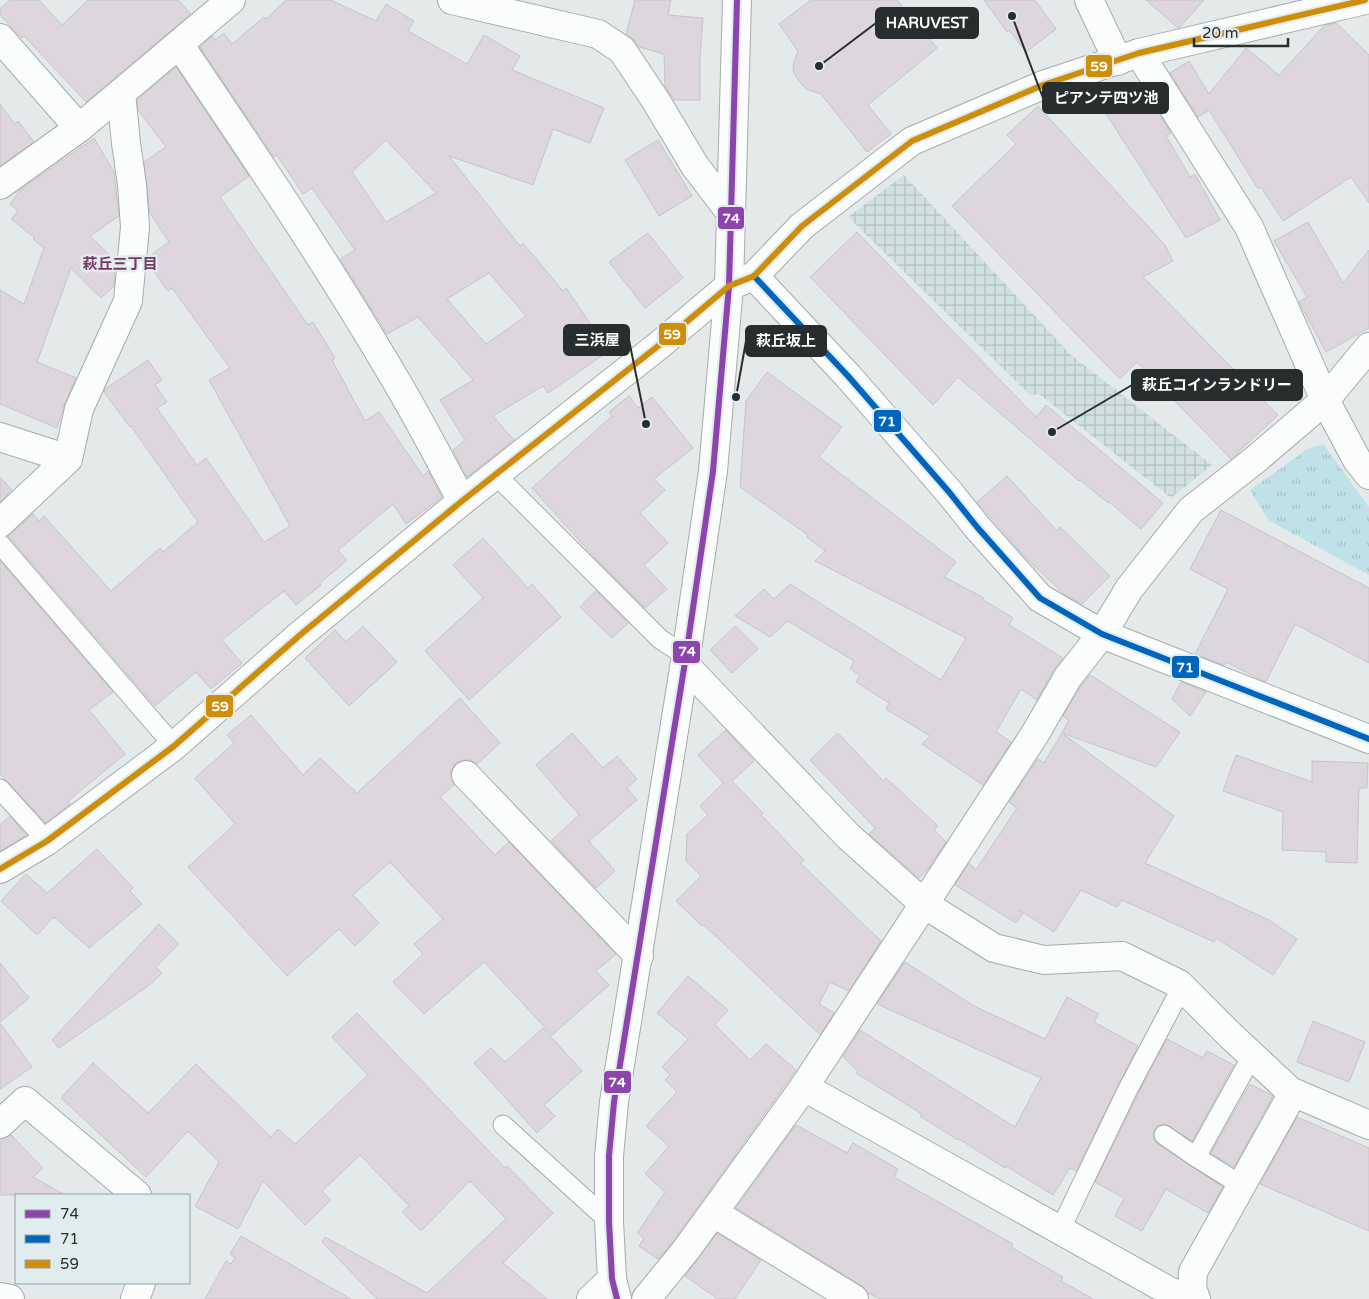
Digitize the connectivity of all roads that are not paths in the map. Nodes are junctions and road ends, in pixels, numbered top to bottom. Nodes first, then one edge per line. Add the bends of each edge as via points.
1 (231, 0) edge
2 (452, 0) edge
3 (737, 0) edge
4 (1089, 0) edge
5 (1365, 0) edge
6 (0, 38) edge
7 (179, 44) junction
8 (1129, 57) junction
9 (121, 93) junction
10 (79, 128) junction
11 (0, 185) edge
12 (730, 212) junction
13 (754, 276) junction
14 (729, 286) junction
15 (1369, 347) edge
16 (1325, 400) junction
17 (0, 437) edge
18 (68, 459) junction
19 (496, 475) junction
20 (1369, 475) edge
21 (462, 501) junction
22 (0, 523) edge
23 (0, 544) edge
24 (1102, 634) junction
25 (686, 661) junction
26 (1369, 739) edge
27 (174, 746) junction
28 (466, 775) dead end
29 (0, 789) edge
30 (46, 841) junction
31 (0, 869) edge
32 (924, 904) junction
33 (639, 956) junction
34 (1182, 987) junction
35 (1252, 1056) junction
36 (804, 1087) junction
37 (1293, 1093) junction
38 (0, 1124) edge
39 (503, 1125) dead end
40 (1369, 1125) edge
41 (1164, 1135) dead end
42 (1196, 1157) junction
43 (1241, 1185) junction
44 (137, 1194) edge
45 (714, 1213) junction
46 (609, 1221) junction
47 (1060, 1230) junction
48 (141, 1284) edge
49 (614, 1289) edge
50 (0, 1296) edge
51 (1174, 1296) edge
52 (10, 1299) edge
53 (135, 1299) edge
54 (591, 1299) edge
55 (646, 1299) edge
56 (854, 1299) edge
57 (1196, 1299) edge

1 - 7 street
2 - 12 street via 598,34 622,50 696,166
3 - 12 street
4 - 8 street
5 - 8 street
6 - 10 street
7 - 9 street
7 - 21 street via 344,294
8 - 13 street via 1043,86 912,142 802,226
8 - 16 street via 1249,227
9 - 10 street
9 - 18 street via 135,227 128,301 79,409
10 - 11 street
12 - 14 street
13 - 14 street
13 - 24 street via 848,376 1040,598
14 - 19 street
14 - 25 street via 713,471
15 - 16 street
16 - 20 street via 1357,460
16 - 24 street via 1256,460 1191,510 1129,589
17 - 18 street
18 - 22 street
19 - 21 street
19 - 25 lane
21 - 27 street via 300,635
23 - 27 lane
24 - 26 street
24 - 32 street via 1068,677 1035,734
25 - 32 street via 848,836
25 - 33 street
27 - 30 street
28 - 33 street
29 - 30 lane
30 - 31 street
32 - 34 street via 994,948 1044,960 1122,956
32 - 36 street
33 - 46 street via 614,1102 609,1156
34 - 35 street
34 - 47 lane
35 - 37 street
35 - 42 lane
36 - 45 street
36 - 47 street
37 - 40 street
37 - 43 street
38 - 44 street via 25,1101
39 - 46 lane
41 - 42 lane
42 - 43 lane
43 - 57 street via 1193,1272 1192,1288
45 - 55 street
45 - 56 street
46 - 49 street
47 - 51 street
48 - 53 street
49 - 54 street
50 - 52 street

